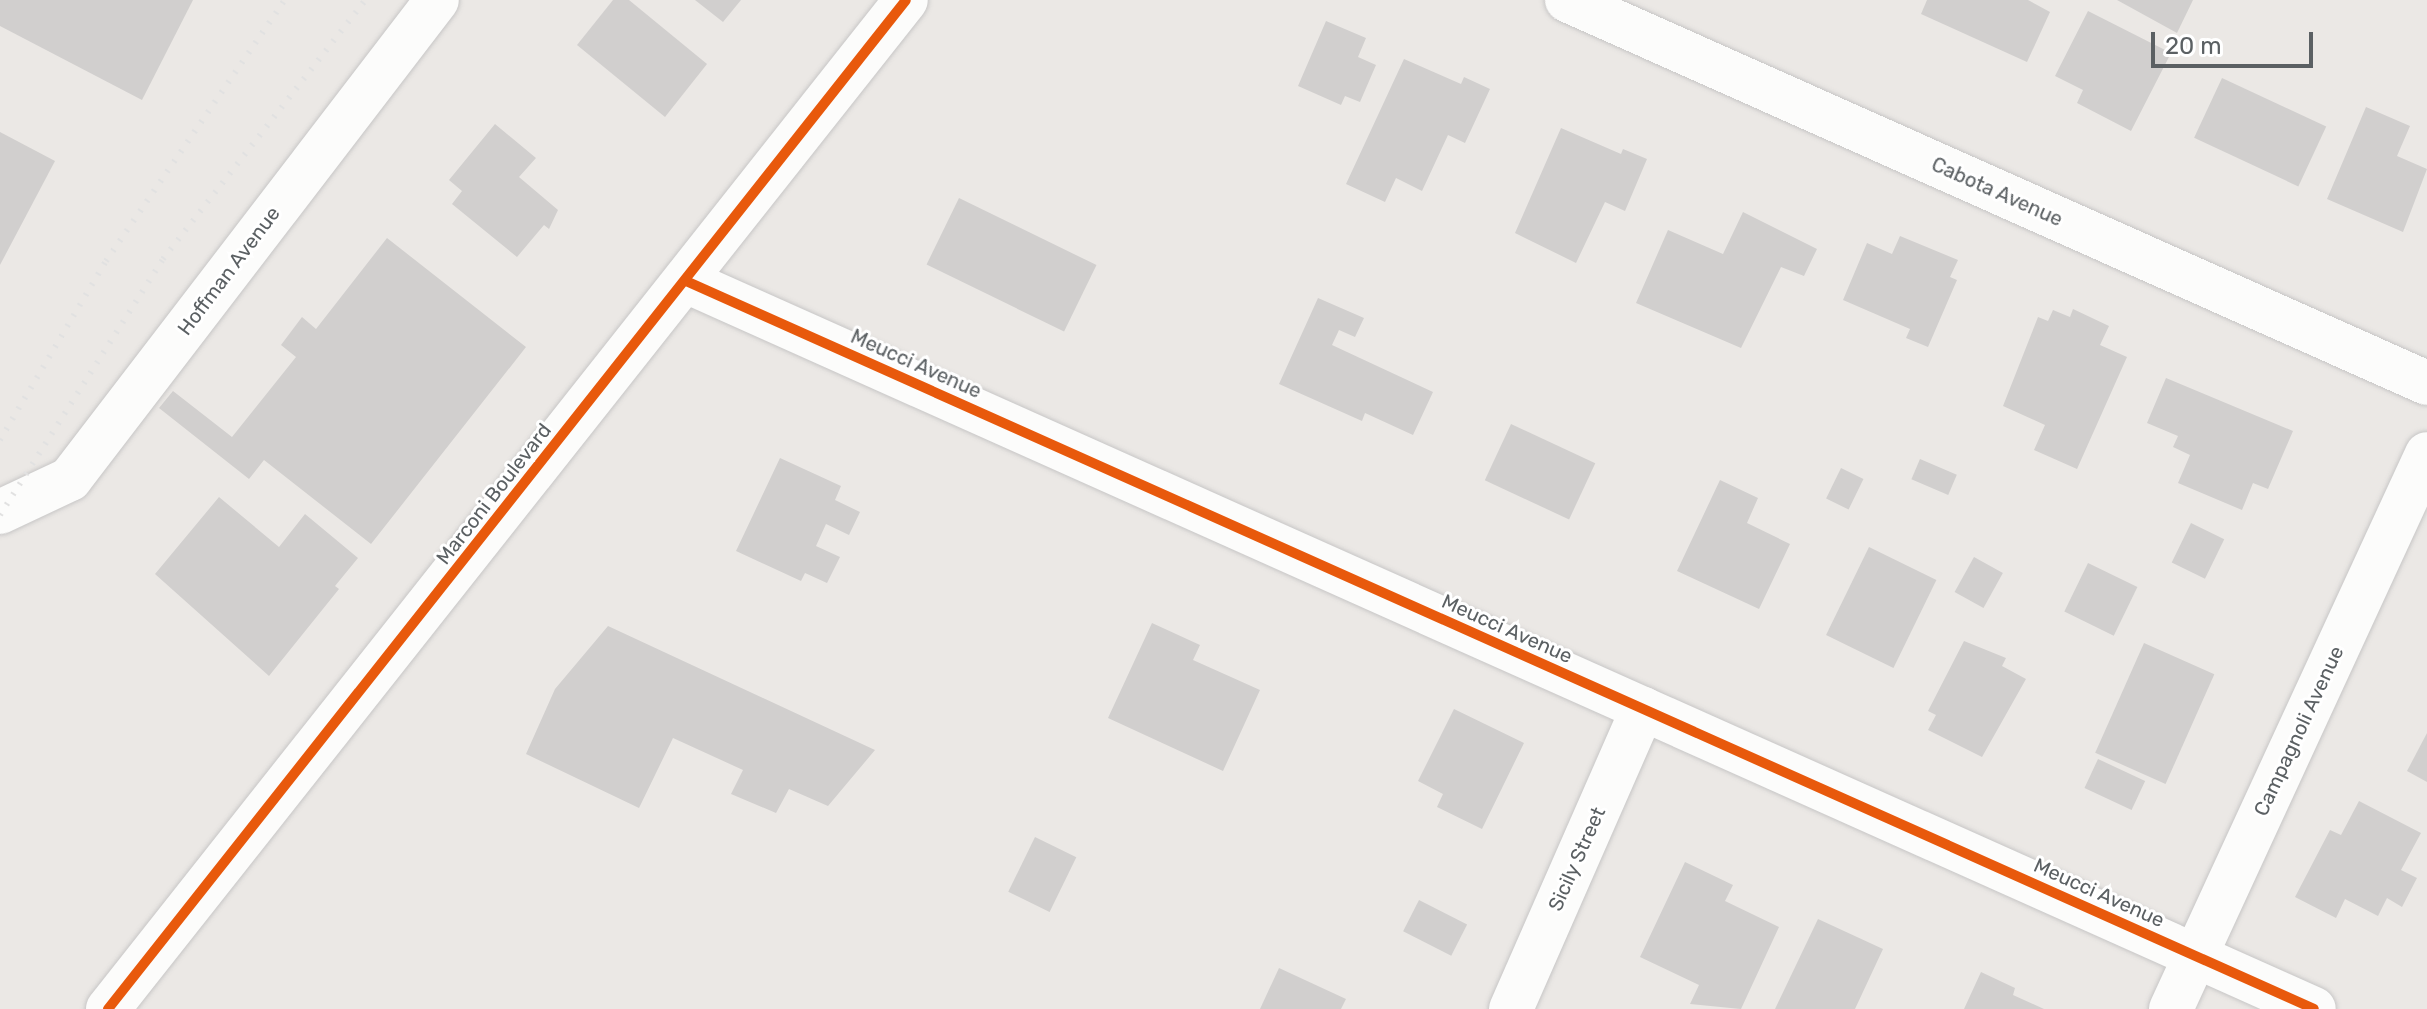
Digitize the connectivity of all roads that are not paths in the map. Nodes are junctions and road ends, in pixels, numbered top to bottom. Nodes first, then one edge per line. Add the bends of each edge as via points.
1 (437, 0) edge
2 (906, 0) edge
3 (1567, 0) edge
4 (686, 281) junction
5 (2427, 383) edge
6 (2427, 454) edge
7 (0, 512) edge
8 (1643, 709) junction
9 (2195, 956) junction
10 (108, 1009) edge
11 (1511, 1009) edge
12 (2171, 1009) edge
13 (2314, 1009) edge

1 - 7 street, Hoffman Avenue via 70,479
2 - 4 street, Marconi Boulevard
3 - 5 street, Cabota Avenue
4 - 8 street, Meucci Avenue
4 - 10 street, Marconi Boulevard
6 - 9 street, Campagnoli Avenue
8 - 9 street, Meucci Avenue
8 - 11 street, Sicily Street
9 - 12 street, Campagnoli Avenue
9 - 13 street, Meucci Avenue

